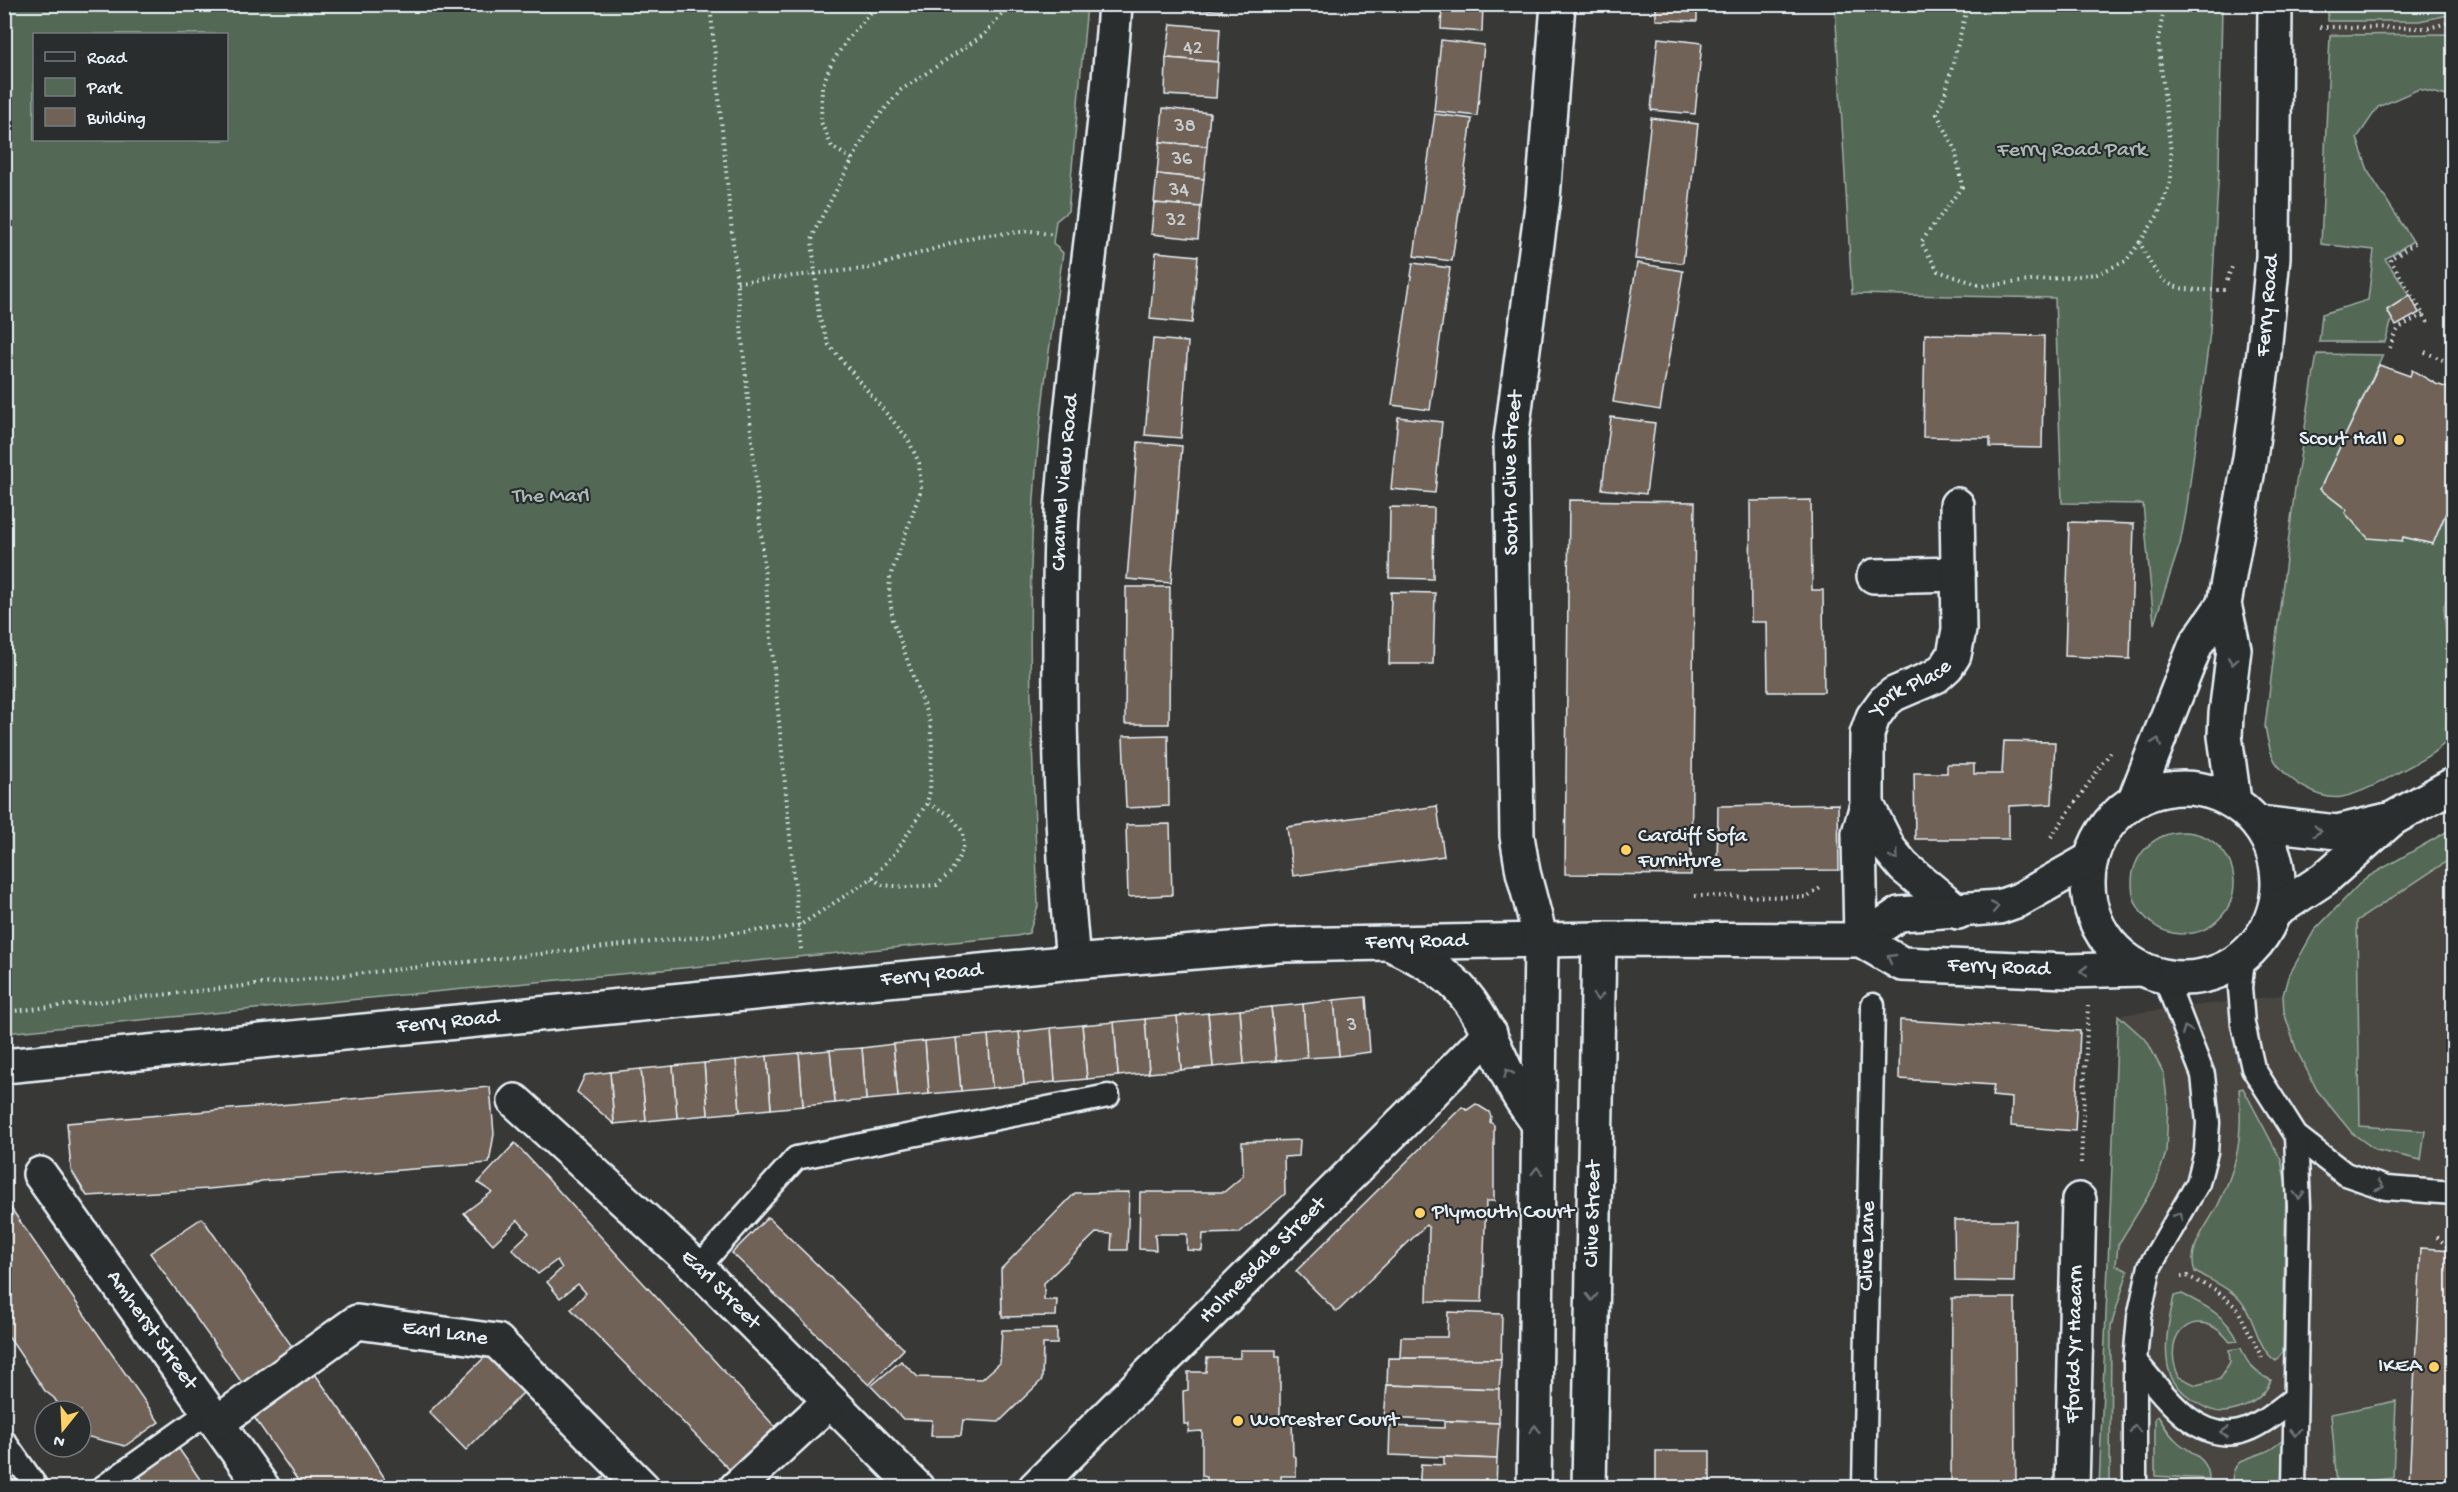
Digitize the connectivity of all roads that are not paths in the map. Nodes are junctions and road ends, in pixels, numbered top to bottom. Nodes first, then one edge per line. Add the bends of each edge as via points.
1 (1115, 4) edge
2 (1558, 4) edge
3 (2276, 4) edge
4 (1957, 504) dead end
5 (1958, 574) junction
6 (1874, 576) dead end
7 (2224, 604) junction
8 (2454, 784) edge
9 (2136, 797) junction
10 (2234, 801) junction
11 (1867, 805) junction
12 (2392, 819) junction
13 (2259, 823) junction
14 (2091, 859) junction
15 (1958, 912) junction
16 (2274, 912) junction
17 (1599, 939) junction
18 (1541, 940) junction
19 (1861, 940) junction
20 (1388, 943) junction
21 (2243, 958) junction
22 (1072, 962) junction
23 (2153, 973) junction
24 (1873, 1005) dead end
25 (1490, 1033) junction
26 (4, 1066) edge
27 (1108, 1096) dead end
28 (515, 1101) dead end
29 (1538, 1123) junction
30 (2296, 1136) junction
31 (40, 1174) dead end
32 (2454, 1193) edge
33 (2079, 1200) road end
34 (698, 1268) junction
35 (2134, 1361) junction
36 (2295, 1398) junction
37 (830, 1401) junction
38 (214, 1416) junction
39 (4, 1441) edge
40 (37, 1488) edge
41 (102, 1488) edge
42 (263, 1488) edge
43 (644, 1488) edge
44 (736, 1488) edge
45 (917, 1488) edge
46 (1035, 1488) edge
47 (1534, 1488) edge
48 (1589, 1488) edge
49 (1864, 1488) edge
50 (2072, 1488) edge
51 (2134, 1488) edge
52 (2294, 1488) edge

1 - 22 street, Channel View Road via 1060,536 1059,721
2 - 18 street, South Clive Street via 1543,198 1511,439 1517,836
3 - 7 street, Ferry Road via 2273,256 2252,447
4 - 5 street, York Place
5 - 6 street
5 - 11 street, York Place via 1959,630 1954,655 1936,676 1894,694 1873,717 1867,734
9 -> 7 street, Ferry Road via 2196,644
7 -> 10 street, Ferry Road via 2234,649 2225,736
8 - 12 street
9 - 10 street, Ferry Road via 2188,787
9 - 14 street, Ferry Road via 2116,813 2097,840
10 - 13 street, Ferry Road
11 -> 15 street, York Place via 1889,849 1904,867
11 - 19 street, York Place via 1859,833
13 -> 12 street via 2337,832
12 - 16 street via 2324,879
13 - 16 street, Ferry Road via 2275,852 2278,869 2278,902
15 -> 14 street via 1999,908
14 - 23 street, Ferry Road via 2087,892 2097,924 2116,951
15 - 19 street via 1899,915
16 - 21 street, Ferry Road via 2265,933
17 - 18 street, Ferry Road
17 - 19 street, Ferry Road
17 -> 48 street, Clive Street
18 - 20 street, Ferry Road
18 - 29 street
23 -> 19 street, Ferry Road via 1902,964
20 - 22 street, Ferry Road via 1281,945
20 - 25 street via 1438,970 1457,986
21 - 23 street, Ferry Road via 2208,975 2186,979
21 - 30 lane via 2243,1024 2253,1068
22 - 26 street, Ferry Road
35 -> 23 lane via 2150,1266 2198,1183 2208,1123 2203,1075
24 - 49 lane, Clive Lane
29 -> 25 street via 1516,1091
25 - 46 street, Holmesdale Street
27 - 34 lane via 795,1158
28 - 34 street, Earl Street
47 -> 29 street
30 -> 32 lane via 2344,1174 2386,1188
30 -> 36 lane via 2299,1206
31 - 38 street, Amherst Street
33 - 50 street, Ffordd Yr Haearn
34 - 37 street, Earl Street
36 -> 35 lane via 2261,1422 2241,1432 2225,1433 2199,1427
51 -> 35 lane
36 -> 52 lane
37 - 44 street
37 - 45 street, Earl Street
38 - 41 lane
38 - 42 street, Amherst Street
38 - 43 street, Earl Lane via 357,1322 497,1341
39 - 40 lane

